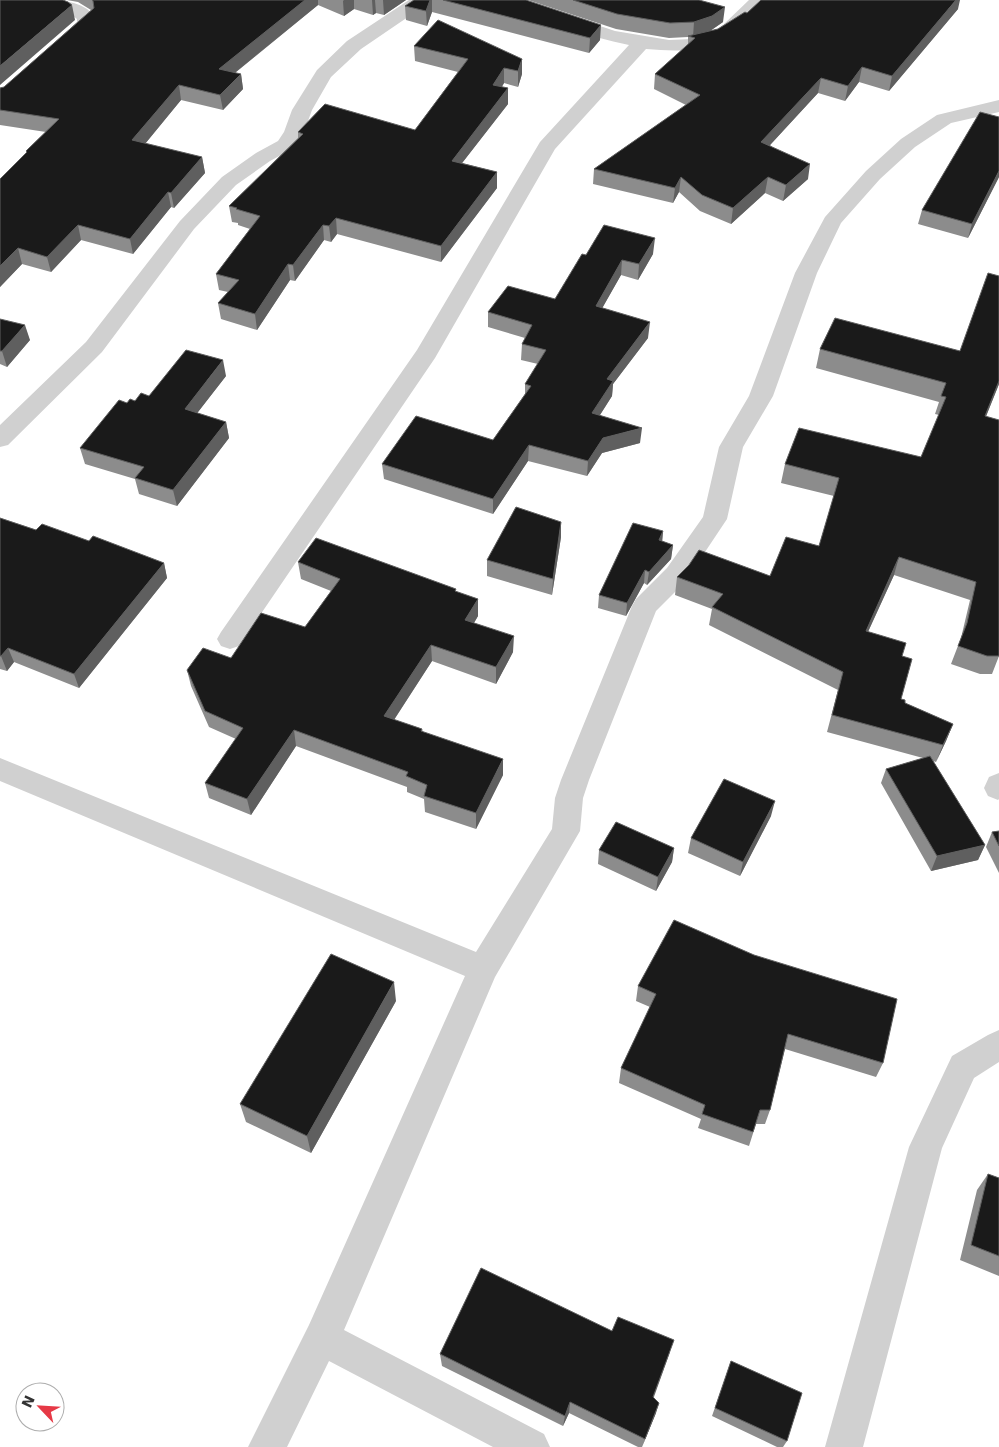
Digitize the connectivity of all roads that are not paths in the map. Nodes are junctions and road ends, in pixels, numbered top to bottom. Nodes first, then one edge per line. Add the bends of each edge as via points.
1 (49, 0) edge
2 (421, 0) edge
3 (506, 0) edge
4 (760, 0) edge
5 (641, 43) junction
6 (47, 56) edge
7 (999, 106) edge
8 (0, 438) edge
9 (230, 639) dead end
10 (0, 769) edge
11 (483, 969) junction
12 (999, 1045) edge
13 (322, 1338) junction
14 (267, 1447) edge
15 (531, 1447) edge
16 (844, 1447) edge

1 - 6 street via 78,11 86,17 86,23
2 - 8 street via 354,45 324,74 285,145 229,182 187,225 94,347
3 - 5 street via 577,26
4 - 5 street via 728,31 715,38 671,46
5 - 9 street via 547,146 427,353
7 - 11 street via 944,119 908,142 832,221 806,273 761,396 731,447 715,519 676,575 645,606 575,780 569,798 566,830
10 - 11 street
11 - 13 street
12 - 16 street via 963,1066 926,1146
13 - 14 street
13 - 15 street

